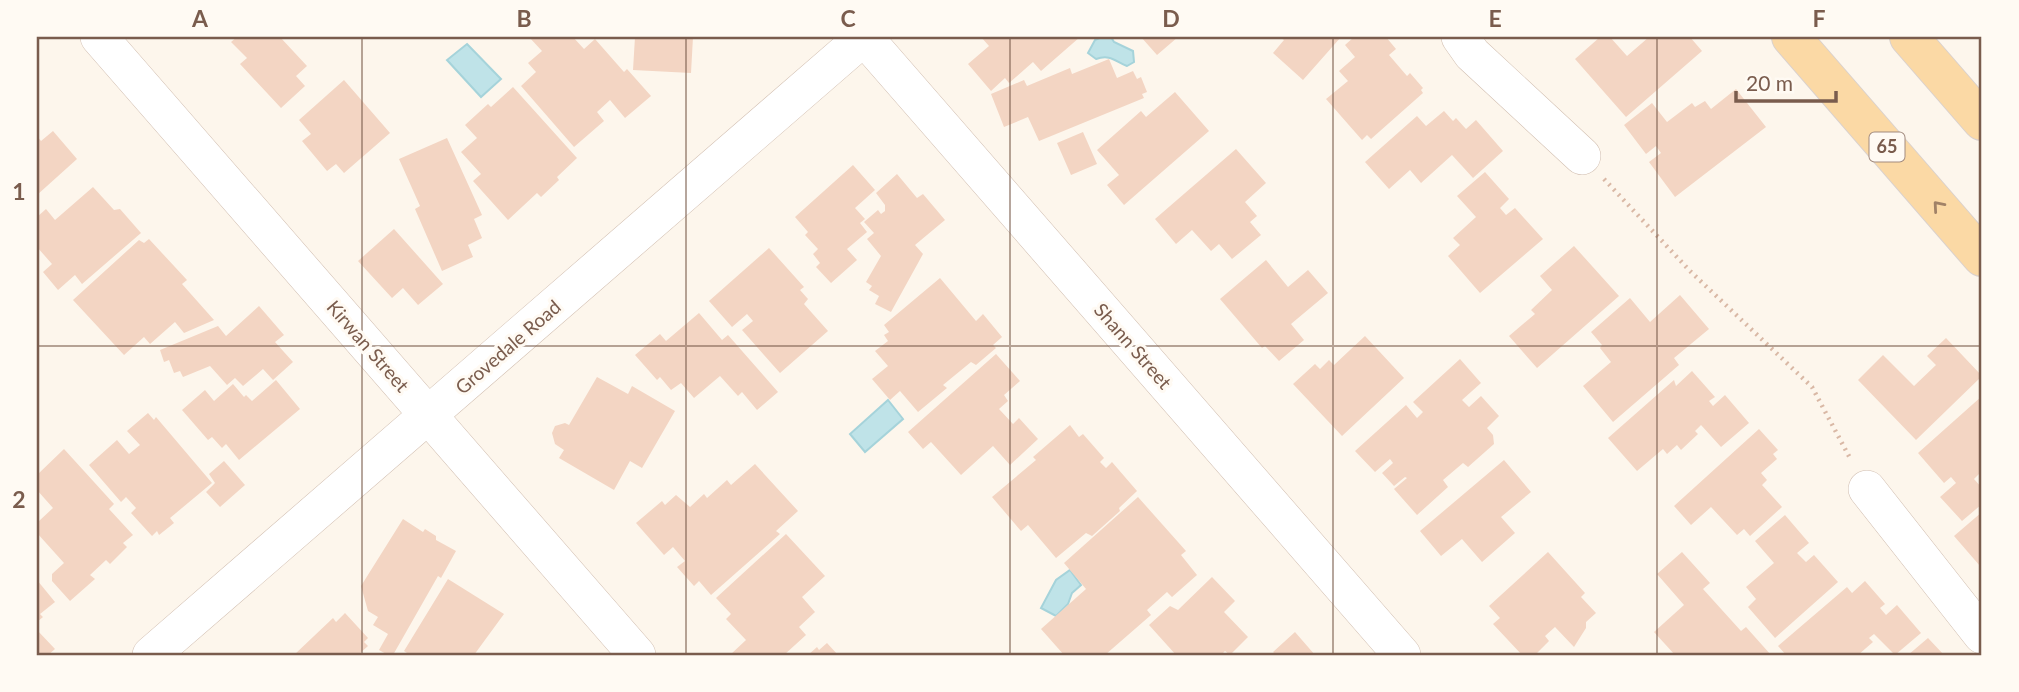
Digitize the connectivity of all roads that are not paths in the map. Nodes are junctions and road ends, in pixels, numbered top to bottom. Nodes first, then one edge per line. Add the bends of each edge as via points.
1 (99, 37) edge
2 (864, 37) edge
3 (1460, 37) edge
4 (1791, 37) edge
5 (1909, 37) edge
6 (1982, 121) edge
7 (1582, 156) road end
8 (1982, 257) edge
9 (429, 416) junction
10 (1867, 489) road end
11 (1982, 635) edge
12 (151, 655) edge
13 (637, 655) edge
14 (1402, 655) edge

1 - 9 street, Kirwan Street
2 - 9 street, Grovedale Road
2 - 14 street, Shann Street
3 - 7 street via 1472,54
8 -> 4 main road, 65
5 - 6 main road
9 - 12 street, Grovedale Road
9 - 13 street, Kirwan Street
10 - 11 street

